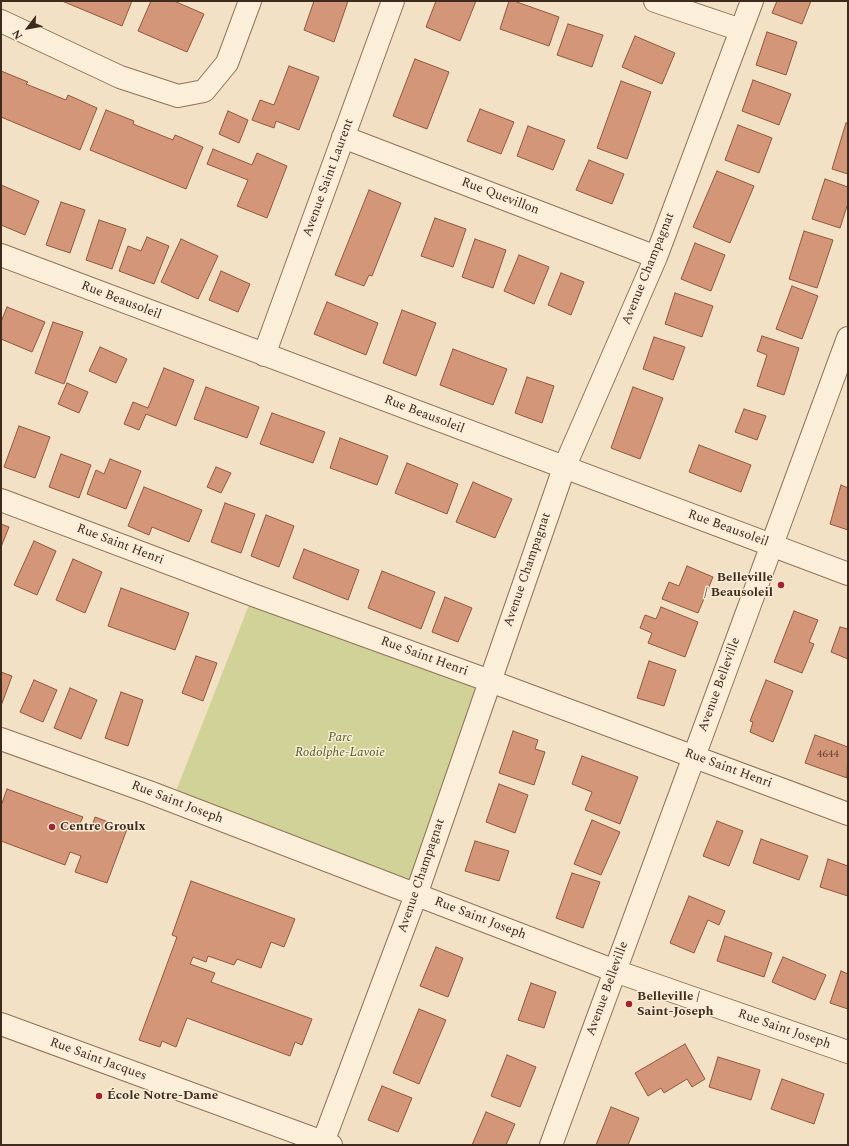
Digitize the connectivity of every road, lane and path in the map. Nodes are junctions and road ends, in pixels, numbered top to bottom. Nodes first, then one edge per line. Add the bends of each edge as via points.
1 (250, 1) edge
2 (393, 1) edge
3 (655, 1) edge
4 (752, 1) edge
5 (1, 21) edge
6 (741, 30) junction
7 (344, 137) junction
8 (1, 255) edge
9 (656, 257) junction
10 (848, 338) edge
11 (264, 355) junction
12 (844, 361) edge
13 (564, 468) junction
14 (1, 500) edge
15 (771, 545) junction
16 (848, 574) edge
17 (490, 681) junction
18 (1, 739) edge
19 (693, 756) junction
20 (848, 814) edge
21 (416, 895) junction
22 (615, 971) junction
23 (1, 1024) edge
24 (848, 1052) edge
25 (325, 1144) edge
26 (551, 1145) edge

1 - 5 street via 227,63 204,91 178,96 120,77
2 - 7 street, Avenue Saint Laurent
3 - 6 street
4 - 6 street, Avenue Champagnat
6 - 9 street, Avenue Champagnat
7 - 9 street, Rue Quevillon
7 - 11 street, Avenue Saint Laurent
8 - 11 street, Rue Beausoleil
9 - 13 street, Avenue Champagnat
10 - 12 street, Avenue Belleville
11 - 13 street, Rue Beausoleil
12 - 15 street, Avenue Belleville
13 - 15 street, Rue Beausoleil
13 - 17 street, Avenue Champagnat
14 - 17 street, Rue Saint Henri
15 - 16 street, Rue Beausoleil
15 - 19 street, Avenue Belleville
17 - 19 street, Rue Saint Henri
17 - 21 street, Avenue Champagnat
18 - 21 street, Rue Saint Joseph via 149,792
19 - 20 street, Rue Saint Henri
19 - 22 street, Avenue Belleville
21 - 22 street, Rue Saint Joseph
21 - 25 street, Avenue Champagnat
22 - 24 street, Rue Saint Joseph
22 - 26 street, Avenue Belleville
23 - 25 street, Rue Saint Jacques

